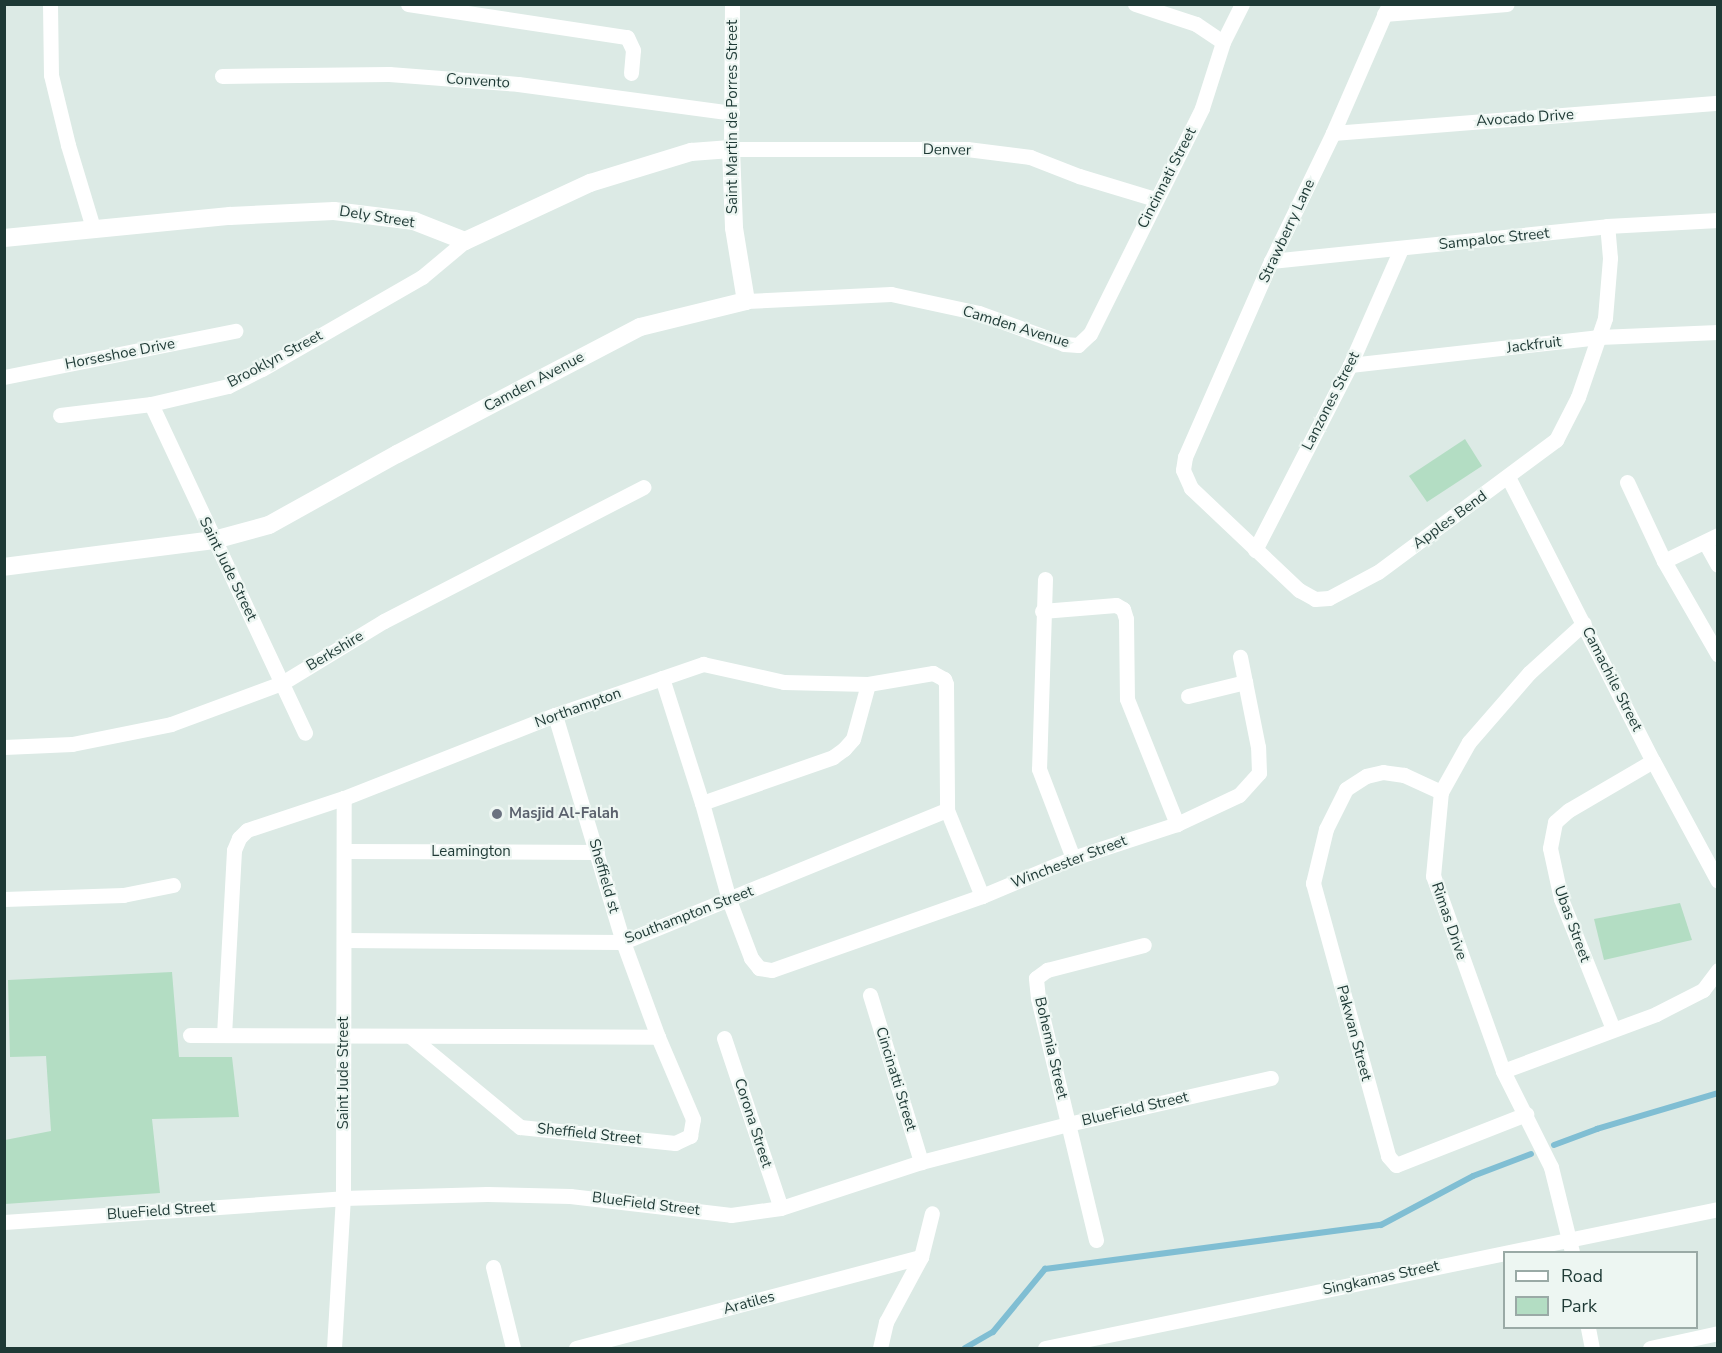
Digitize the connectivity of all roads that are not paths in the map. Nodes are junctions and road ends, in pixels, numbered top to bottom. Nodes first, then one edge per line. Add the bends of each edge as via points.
1 (50, 4) edge
2 (408, 4) edge
3 (732, 4) edge
4 (1135, 4) edge
5 (1242, 4) edge
6 (1507, 4) edge
7 (1386, 9) edge
8 (1223, 42) junction
9 (631, 73) dead end
10 (222, 76) dead end
11 (1718, 103) edge
12 (732, 113) junction
13 (1333, 133) junction
14 (731, 149) junction
15 (1155, 199) junction
16 (1718, 220) edge
17 (1606, 226) junction
18 (93, 228) junction
19 (4, 238) edge
20 (465, 241) junction
21 (1401, 249) junction
22 (1271, 261) junction
23 (746, 301) junction
24 (235, 332) dead end
25 (1718, 332) edge
26 (1599, 337) junction
27 (1078, 345) joint
28 (1350, 365) junction
29 (4, 377) edge
30 (151, 404) junction
31 (60, 415) dead end
32 (1185, 457) joint
33 (1508, 477) junction
34 (1627, 482) dead end
35 (644, 487) dead end
36 (1711, 538) edge
37 (214, 540) junction
38 (1255, 550) junction
39 (1664, 561) junction
40 (1718, 565) edge
41 (4, 567) edge
42 (1045, 579) dead end
43 (1042, 611) junction
44 (1584, 623) junction
45 (1718, 655) edge
46 (1240, 657) dead end
47 (662, 678) junction
48 (1245, 682) junction
49 (282, 683) junction
50 (868, 684) junction
51 (1188, 696) dead end
52 (555, 715) junction
53 (305, 734) dead end
54 (4, 747) edge
55 (1653, 761) junction
56 (1441, 792) junction
57 (344, 798) junction
58 (702, 802) junction
59 (947, 810) junction
60 (1177, 824) junction
61 (344, 851) junction
62 (597, 852) junction
63 (1072, 858) junction
64 (1718, 881) edge
65 (173, 885) dead end
66 (982, 896) junction
67 (4, 899) edge
68 (729, 900) junction
69 (344, 940) junction
70 (623, 942) junction
71 (1144, 945) dead end
72 (1718, 970) edge
73 (870, 995) dead end
74 (1613, 1029) junction
75 (190, 1035) dead end
76 (224, 1035) junction
77 (344, 1035) junction
78 (410, 1036) junction
79 (658, 1037) junction
80 (724, 1038) dead end
81 (1503, 1071) junction
82 (1271, 1078) dead end
83 (1526, 1114) junction
84 (1068, 1124) junction
85 (690, 1136) joint
86 (921, 1162) junction
87 (343, 1198) junction
88 (781, 1208) junction
89 (1718, 1209) edge
90 (932, 1214) dead end
91 (4, 1222) edge
92 (1096, 1240) dead end
93 (1570, 1245) edge
94 (1539, 1251) edge
95 (921, 1257) junction
96 (1503, 1258) edge
97 (493, 1267) dead end
98 (1588, 1329) edge
99 (1718, 1333) edge
100 (1702, 1343) edge
101 (334, 1348) edge
102 (513, 1348) edge
103 (576, 1348) edge
104 (880, 1348) edge
105 (1046, 1348) edge
106 (1592, 1348) edge
107 (1650, 1348) edge

1 - 18 street via 51,75
2 - 9 street via 627,38 633,50
3 - 12 street, Saint Martin de Porres Street
4 - 8 street via 1196,24
5 - 8 street, Cincinnati Street
6 - 7 street
7 - 13 street, Strawberry Lane
8 - 15 street, Cincinnati Street via 1202,108
10 - 12 street, Convento via 389,74 518,84
11 - 13 street, Avocado Drive
12 - 14 street, Saint Martin de Porres Street
13 - 22 street, Strawberry Lane
14 - 15 street, Denver via 967,149 1030,157
14 - 20 street via 691,152 590,183
14 - 23 street, Saint Martin de Porres Street via 734,228
15 - 27 street, Cincinnati Street via 1090,334
16 - 17 street, Sampaloc Street
17 - 21 street, Sampaloc Street
17 - 26 street, Apples Bend via 1609,290
18 - 19 street, Dely Street
18 - 20 street, Dely Street via 334,211 414,221
20 - 30 street, Brooklyn Street via 422,277 262,369 228,386
21 - 22 street, Sampaloc Street
21 - 28 street, Lanzones Street
22 - 32 street, Strawberry Lane
23 - 27 street, Camden Avenue via 891,294 979,313 1064,344
23 - 37 street, Camden Avenue via 640,327 269,525
24 - 29 street, Horseshoe Drive
25 - 26 street, Jackfruit
26 - 28 street, Jackfruit
26 - 33 street, Apples Bend via 1578,397 1556,440
28 - 38 street, Lanzones Street
30 - 31 street, Brooklyn Street
30 - 37 street, Saint Jude Street
32 - 38 street, Apples Bend via 1184,470 1191,488
33 - 38 street, Apples Bend via 1378,572 1329,598 1315,599 1299,590
33 - 44 street, Camachile Street
34 - 39 street
35 - 49 street, Berkshire via 384,621
36 - 39 street
36 - 40 street
37 - 41 street, Camden Avenue
37 - 49 street, Saint Jude Street
39 - 45 street
42 - 43 street
43 - 60 street via 1116,605 1123,609 1127,699
43 - 63 street via 1039,769
44 - 55 street, Camachile Street
44 - 56 street, Rimas Drive via 1529,673 1468,742
46 - 48 street, Winchester Street
47 - 50 street, Northampton via 703,664 784,682
47 - 52 street, Northampton
47 - 58 street
48 - 51 street
48 - 60 street, Winchester Street via 1259,773 1239,795
49 - 53 street, Saint Jude Street
49 - 54 street, Berkshire via 171,724 72,744
50 - 58 street via 853,739 844,749 832,757
50 - 59 street, Northampton via 933,673 944,679
52 - 57 street, Northampton
52 - 62 street, Sheffield st
55 - 64 street, Camachile Street
55 - 74 street, Ubas Street via 1569,810 1555,822 1550,848 1560,899
56 - 81 street, Rimas Drive via 1433,876
56 - 83 street, Pakwan Street via 1404,775 1383,772 1366,776 1346,789 1326,829 1313,883 1388,1156 1396,1165
57 - 61 street, Saint Jude Street
57 - 76 street, Northampton via 247,830 239,838 234,850
58 - 68 street
59 - 66 street
59 - 68 street, Southampton Street
60 - 63 street, Winchester Street
61 - 62 street, Leamington
61 - 69 street, Saint Jude Street
62 - 70 street, Sheffield st
63 - 66 street, Winchester Street
65 - 67 street via 123,895
66 - 68 street, Winchester Street via 772,970 759,968 751,958
68 - 70 street, Southampton Street
69 - 70 street, Southampton Street
69 - 77 street, Saint Jude Street
70 - 79 street, Sheffield st
71 - 84 street, Bohemia Street via 1047,970 1036,978
72 - 74 street via 1703,990 1656,1014
73 - 86 street, Cincinatti Street
74 - 81 street
75 - 76 street
76 - 77 street
77 - 78 street
77 - 87 street, Saint Jude Street
78 - 79 street
78 - 85 street, Sheffield Street via 519,1126 675,1143
79 - 85 street, Sheffield st via 693,1119
80 - 88 street, Corona Street
81 - 83 street, Rimas Drive
82 - 84 street, BlueField Street
83 - 93 street, Rimas Drive via 1551,1167
84 - 86 street, BlueField Street
84 - 92 street
86 - 88 street, BlueField Street
87 - 88 street, BlueField Street via 570,1196 731,1215
87 - 91 street, BlueField Street
87 - 101 street, Saint Jude Street
89 - 93 street, Singkamas Street
90 - 95 street
93 - 94 street, Singkamas Street
95 - 103 street, Aratiles
95 - 104 street via 886,1322
96 - 105 street, Singkamas Street
97 - 102 street
98 - 106 street
99 - 100 street
100 - 107 street

